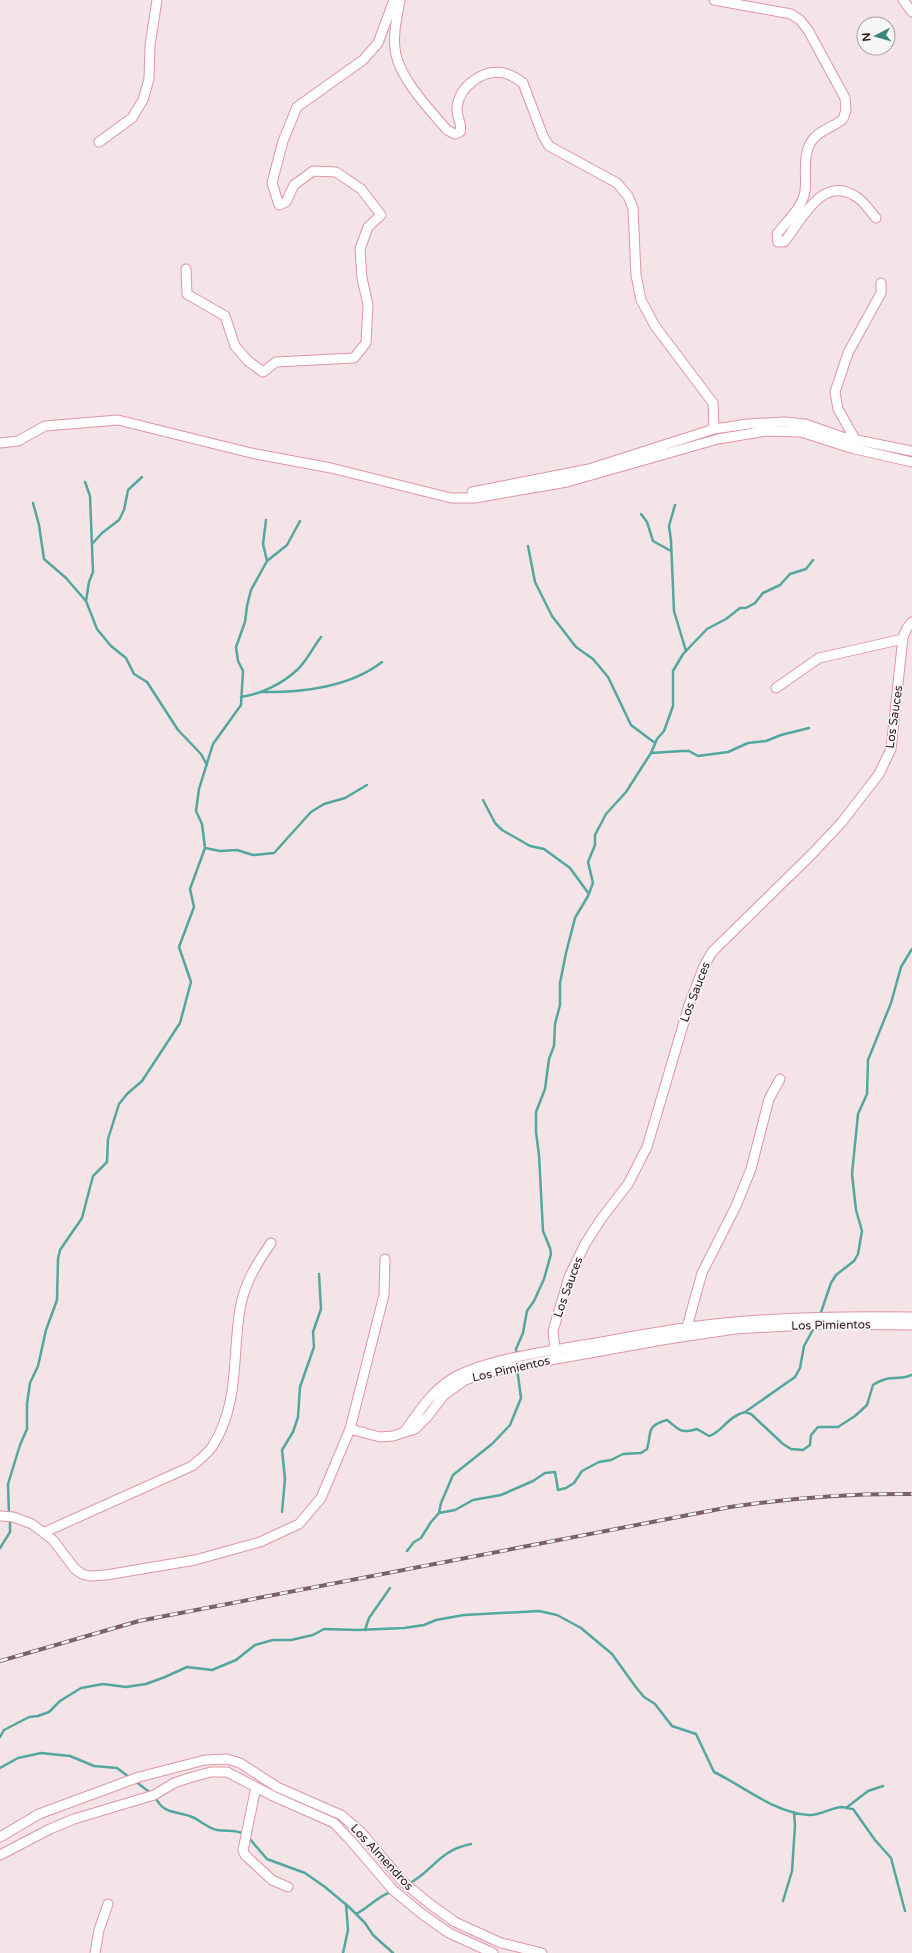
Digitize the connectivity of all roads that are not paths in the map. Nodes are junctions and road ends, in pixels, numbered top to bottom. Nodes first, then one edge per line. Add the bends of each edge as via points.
1 (157, 0) edge
2 (394, 0) edge
3 (400, 0) edge
4 (714, 0) edge
5 (903, 0) edge
6 (912, 12) edge
7 (99, 142) dead end
8 (876, 218) dead end
9 (186, 269) dead end
10 (881, 283) dead end
11 (714, 429) junction
12 (856, 441) junction
13 (0, 443) edge
14 (912, 451) edge
15 (912, 462) edge
16 (472, 492) dead end
17 (912, 622) edge
18 (903, 639) junction
19 (776, 688) dead end
20 (780, 1079) dead end
21 (270, 1243) dead end
22 (386, 1259) dead end
23 (912, 1317) edge
24 (912, 1325) edge
25 (687, 1327) junction
26 (555, 1355) junction
27 (350, 1429) junction
28 (0, 1516) edge
29 (45, 1532) junction
30 (245, 1766) junction
31 (242, 1780) junction
32 (256, 1787) junction
33 (0, 1837) edge
34 (0, 1855) edge
35 (288, 1887) dead end
36 (108, 1904) dead end
37 (484, 1951) edge
38 (95, 1953) edge
39 (493, 1953) edge
40 (542, 1953) edge

1 - 7 street via 150,45 149,79 143,100 132,118
2 - 9 street via 378,43 363,60 297,107 283,140 272,183 279,205 286,202 294,185 313,171 336,172 361,188 382,215 368,227 360,249 362,278 368,305 366,342 354,358 276,362 263,372 248,361 236,346 225,316 187,294
3 - 11 street via 395,44 398,59 406,77 448,130 455,134 462,128 457,108 467,86 479,77 504,73 523,83 549,146 624,189 633,208 636,275 641,300 655,326 713,404
4 - 8 street via 785,12 800,20 845,98 846,110 843,119 817,135 810,143 804,173 806,190 777,234 778,242 784,242 816,200 827,191 852,194
5 - 6 street
10 - 12 street via 881,293 848,352 835,392 838,409
11 - 12 street via 784,422 805,424
11 - 16 street via 588,470
12 - 14 street
13 - 15 street via 18,441 45,426 118,420 451,498 475,498 567,482 718,439 766,430 801,432 851,448
17 - 18 street, Los Sauces via 906,628
18 - 19 street via 819,658
18 - 26 street, Los Sauces via 894,731 886,761 842,822 808,859 712,952 704,966 689,1005 647,1147 628,1184 585,1244 569,1278 553,1331
20 - 25 street via 769,1099 751,1169 736,1206 702,1273
21 - 29 street via 246,1285 240,1307 233,1392 228,1416 211,1448 192,1466
22 - 27 street via 384,1295
23 - 25 street, Los Pimientos via 826,1317
24 - 26 street, Los Pimientos via 821,1324 735,1329
25 - 26 street, Los Pimientos
26 - 27 street, Los Pimientos via 484,1366 456,1376 432,1394 404,1432 393,1436 380,1437
27 - 29 street via 321,1498 310,1513 299,1524 260,1542 194,1560 90,1576 75,1569
28 - 29 street via 13,1517
30 - 31 street
30 - 33 street, Los Almendros via 227,1759 213,1759 139,1777 39,1814
30 - 40 street, Los Almendros via 277,1787 341,1815 361,1832 402,1881 455,1922 501,1942
31 - 32 street, Los Almendros
31 - 34 street, Los Almendros via 227,1772 192,1776 154,1795 74,1819
32 - 35 street via 243,1850 245,1855 272,1880
32 - 37 street, Los Almendros via 334,1823 393,1890 449,1933
36 - 38 street via 99,1930
37 - 39 street, Los Almendros

